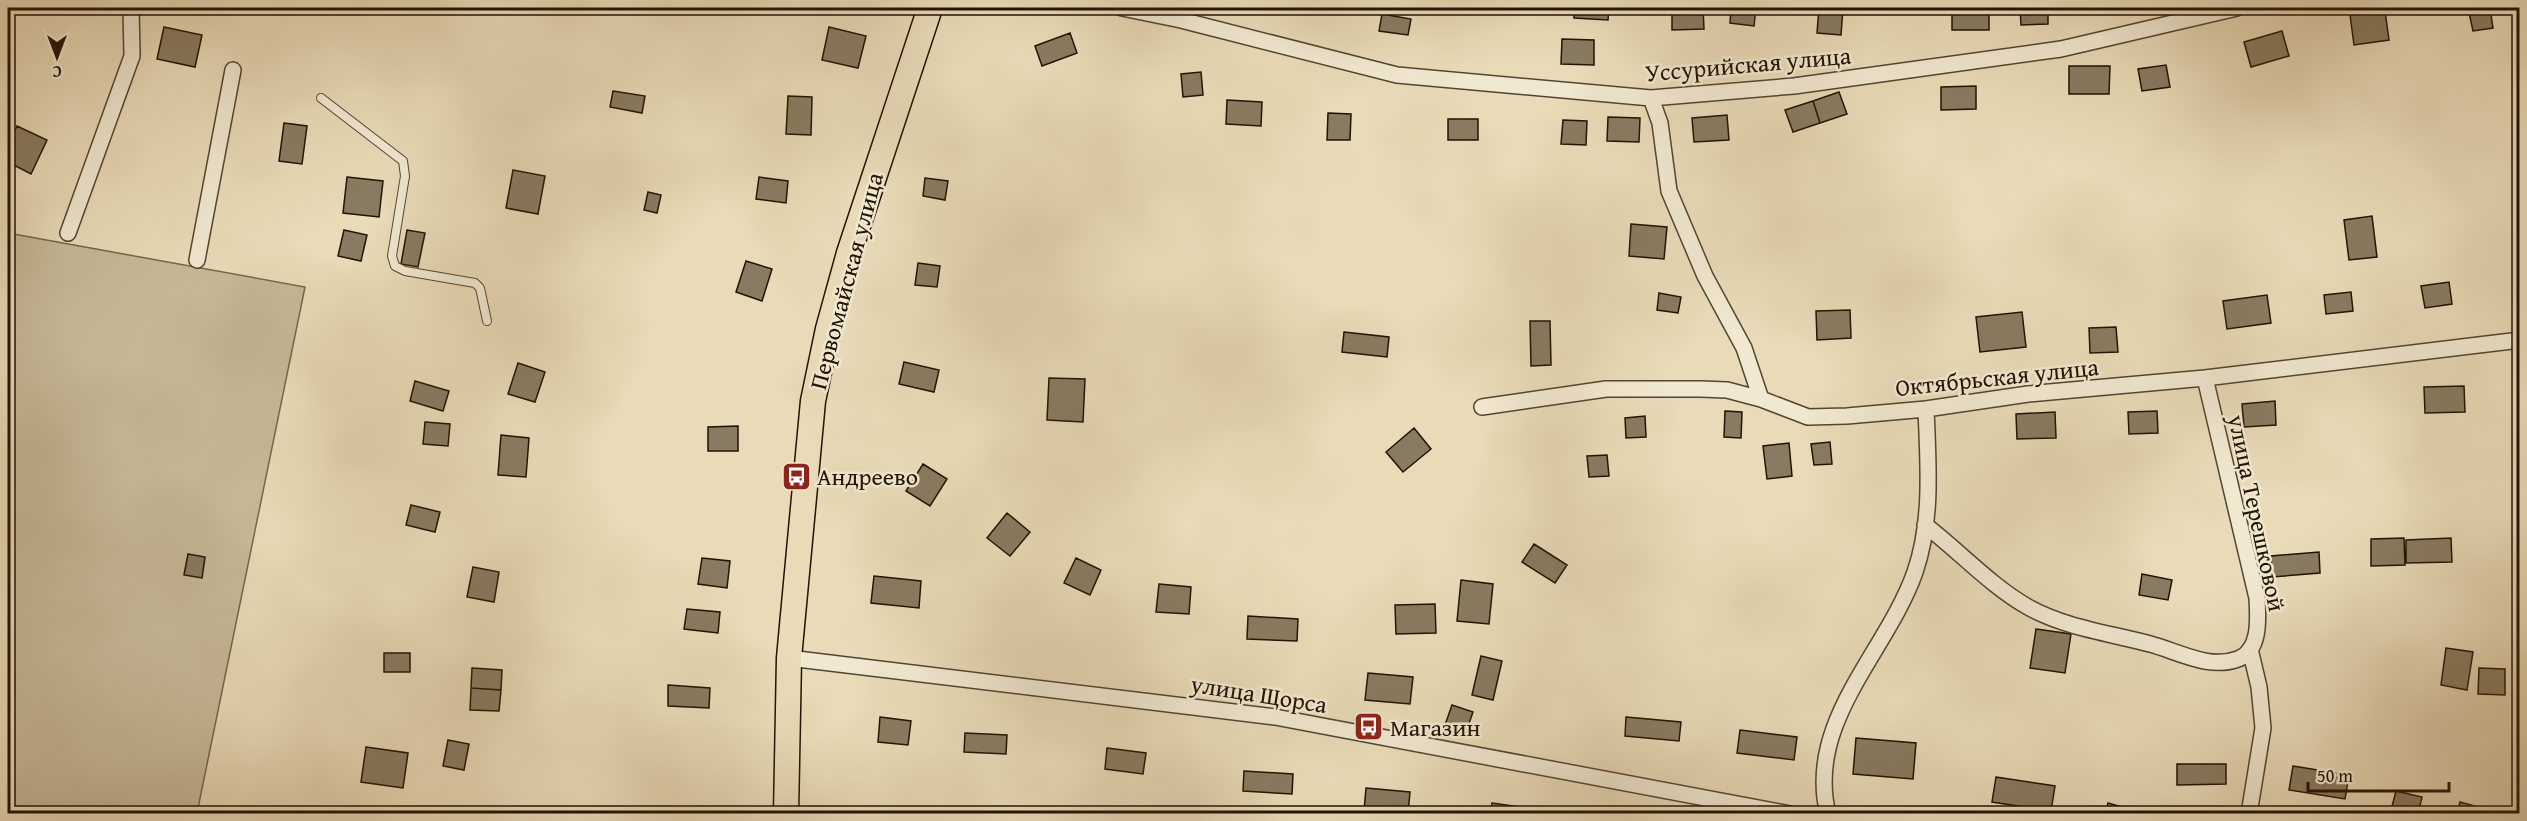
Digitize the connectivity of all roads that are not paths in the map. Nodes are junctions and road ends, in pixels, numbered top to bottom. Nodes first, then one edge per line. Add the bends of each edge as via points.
1 (131, 8) edge
2 (930, 8) edge
3 (1122, 8) edge
4 (2237, 8) edge
5 (233, 70) dead end
6 (321, 98) dead end
7 (1651, 98) junction
8 (68, 233) dead end
9 (197, 260) dead end
10 (487, 321) dead end
11 (2520, 340) edge
12 (2205, 378) junction
13 (1761, 399) junction
14 (1482, 407) dead end
15 (1926, 409) junction
16 (1924, 525) junction
17 (2250, 649) junction
18 (789, 658) junction
19 (786, 813) edge
20 (1790, 813) edge
21 (1828, 813) edge
22 (2249, 813) edge

1 - 8 street via 132,57
2 - 18 main road, Первомайская улица via 849,253 826,339 804,475
3 - 7 street, Уссурийская улица via 1397,75
4 - 7 street, Уссурийская улица via 2061,49 1794,86
5 - 9 street
6 - 10 lane via 403,161 405,176 392,255 395,266 475,283 480,288
7 - 13 street via 1660,123 1669,191 1705,276 1744,348
11 - 12 street, Октябрьская улица
12 - 15 street, Октябрьская улица via 2028,394
12 - 17 street, улица Терешковой via 2257,598 2257,632
13 - 14 street, Октябрьская улица via 1727,390 1606,389
13 - 15 street, Октябрьская улица via 1808,417
15 - 16 street via 1929,483
16 - 17 street via 2028,607 2072,626 2217,662 2240,659
16 - 21 street via 1916,569 1899,611 1833,727 1824,781
17 - 22 street via 2263,728
18 - 19 main road, Первомайская улица
18 - 20 street, улица Щорса via 1275,717

